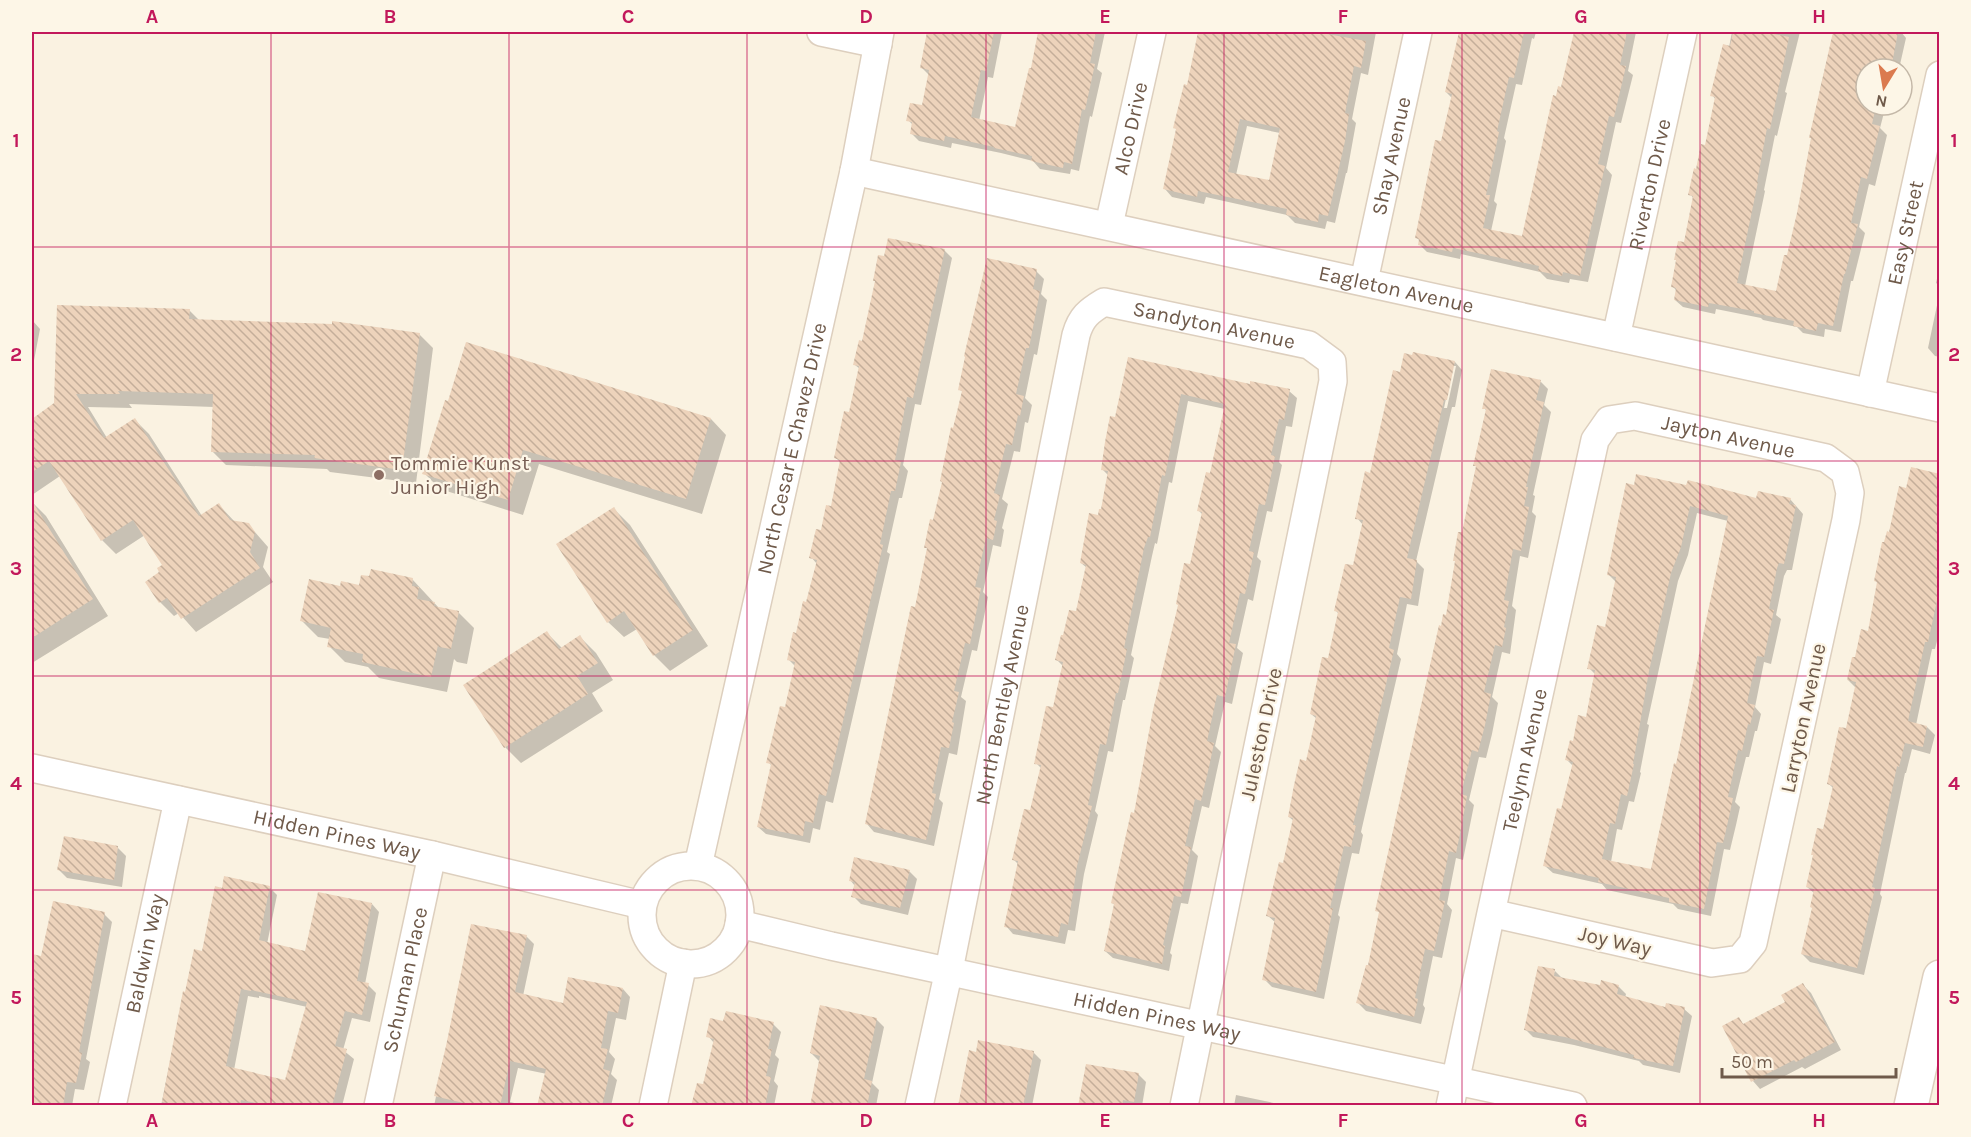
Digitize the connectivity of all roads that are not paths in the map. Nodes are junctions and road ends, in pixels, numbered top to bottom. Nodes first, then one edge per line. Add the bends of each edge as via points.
1 (821, 32) edge
2 (1152, 32) edge
3 (1418, 32) edge
4 (1683, 32) edge
5 (879, 38) edge
6 (1940, 75) edge
7 (854, 171) junction
8 (1109, 225) junction
9 (1364, 282) junction
10 (1093, 308) joint
11 (1616, 337) junction
12 (1332, 362) joint
13 (1870, 393) junction
14 (1940, 408) edge
15 (1609, 420) joint
16 (1845, 472) joint
17 (32, 768) edge
18 (178, 800) junction
19 (432, 855) junction
20 (698, 866) junction
21 (642, 905) junction
22 (1491, 913) junction
23 (739, 924) junction
24 (1740, 959) joint
25 (683, 963) junction
26 (949, 970) junction
27 (1940, 977) edge
28 (1202, 1024) junction
29 (1453, 1093) edge
30 (112, 1106) edge
31 (378, 1106) edge
32 (653, 1106) edge
33 (919, 1106) edge
34 (1184, 1106) edge
35 (1573, 1106) edge
36 (1911, 1106) edge

1 - 5 street
2 - 8 street, Alco Drive
3 - 9 street, Shay Avenue
4 - 11 street, Riverton Drive
5 - 7 street, North Cesar E Chavez Drive
6 - 13 street, Easy Street
7 - 8 street, Eagleton Avenue
7 - 20 street, North Cesar E Chavez Drive
8 - 9 street, Eagleton Avenue
9 - 11 street, Eagleton Avenue
10 - 12 street, Sandyton Avenue via 1104,302 1309,345
10 - 26 street, North Bentley Avenue via 1080,321 1076,334
11 - 13 street, Eagleton Avenue
12 - 28 street, Juleston Drive via 1333,381
13 - 14 street, Eagleton Avenue
15 - 16 street, Jayton Avenue via 1635,416 1826,458
15 - 22 street, Teelynn Avenue via 1595,440
16 - 24 street, Larryton Avenue via 1850,493 1846,520 1754,943
17 - 18 street, Hidden Pines Way
18 - 19 street, Hidden Pines Way
18 - 30 street, Baldwin Way
19 - 21 street, Hidden Pines Way
19 - 31 street, Schuman Place
20 - 21 street via 669,870 647,891
20 - 23 street via 722,876 731,886 740,911
21 - 25 street via 646,936 655,949
22 - 24 street, Joy Way via 1712,963
22 - 29 street, Teelynn Avenue
23 - 25 street via 725,950 712,959
23 - 26 street, Hidden Pines Way
25 - 32 street
26 - 28 street, Hidden Pines Way
26 - 33 street, North Bentley Avenue
27 - 36 street
28 - 29 street, Hidden Pines Way
28 - 34 street, Juleston Drive
29 - 35 street, Hidden Pines Way

